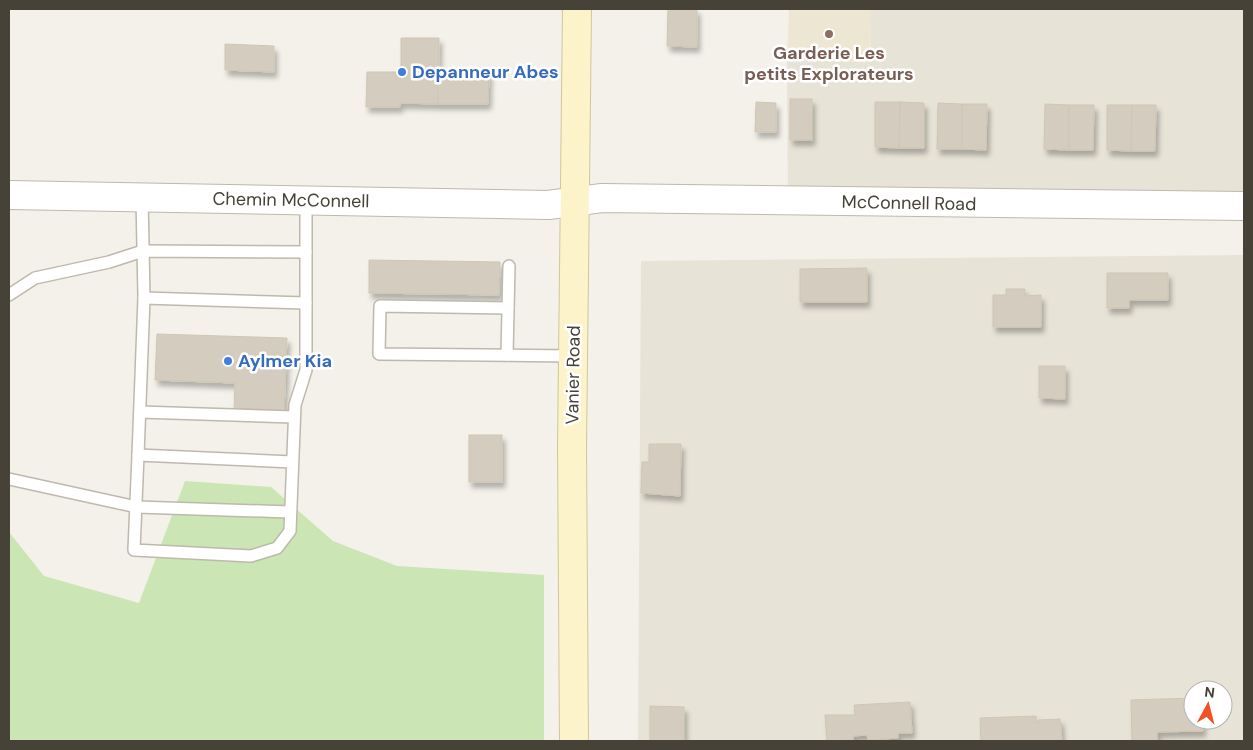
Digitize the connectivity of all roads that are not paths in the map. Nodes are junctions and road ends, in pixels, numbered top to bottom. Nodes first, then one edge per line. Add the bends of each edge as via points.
1 (577, 9) edge
2 (9, 195) edge
3 (142, 197) junction
4 (306, 200) junction
5 (574, 200) junction
6 (1244, 206) edge
7 (143, 251) junction
8 (306, 252) junction
9 (509, 266) dead end
10 (9, 295) edge
11 (144, 298) junction
12 (306, 303) junction
13 (508, 308) junction
14 (507, 355) junction
15 (573, 356) junction
16 (140, 412) junction
17 (294, 417) junction
18 (138, 455) junction
19 (292, 462) junction
20 (9, 479) edge
21 (137, 507) junction
22 (290, 512) junction
23 (574, 741) edge

1 - 5 main road, Vanier Road
2 - 3 street, Chemin McConnell
3 - 4 street, Chemin McConnell
3 - 7 lane
4 - 5 street, Chemin McConnell via 548,205
4 - 8 lane
5 - 6 street, McConnell Road
5 - 15 main road, Vanier Road
7 - 8 lane
7 - 10 lane via 36,278
7 - 11 lane
8 - 12 lane
9 - 13 lane
11 - 12 lane
11 - 16 lane
12 - 17 lane via 306,370
13 - 14 lane
13 - 14 lane via 380,306 379,354
14 - 15 lane
15 - 23 main road, Vanier Road
16 - 17 lane
16 - 18 lane
17 - 19 lane
18 - 19 lane
18 - 21 lane
19 - 22 lane
20 - 21 lane
21 - 22 lane
21 - 22 lane via 134,550 251,556 277,548 290,531

